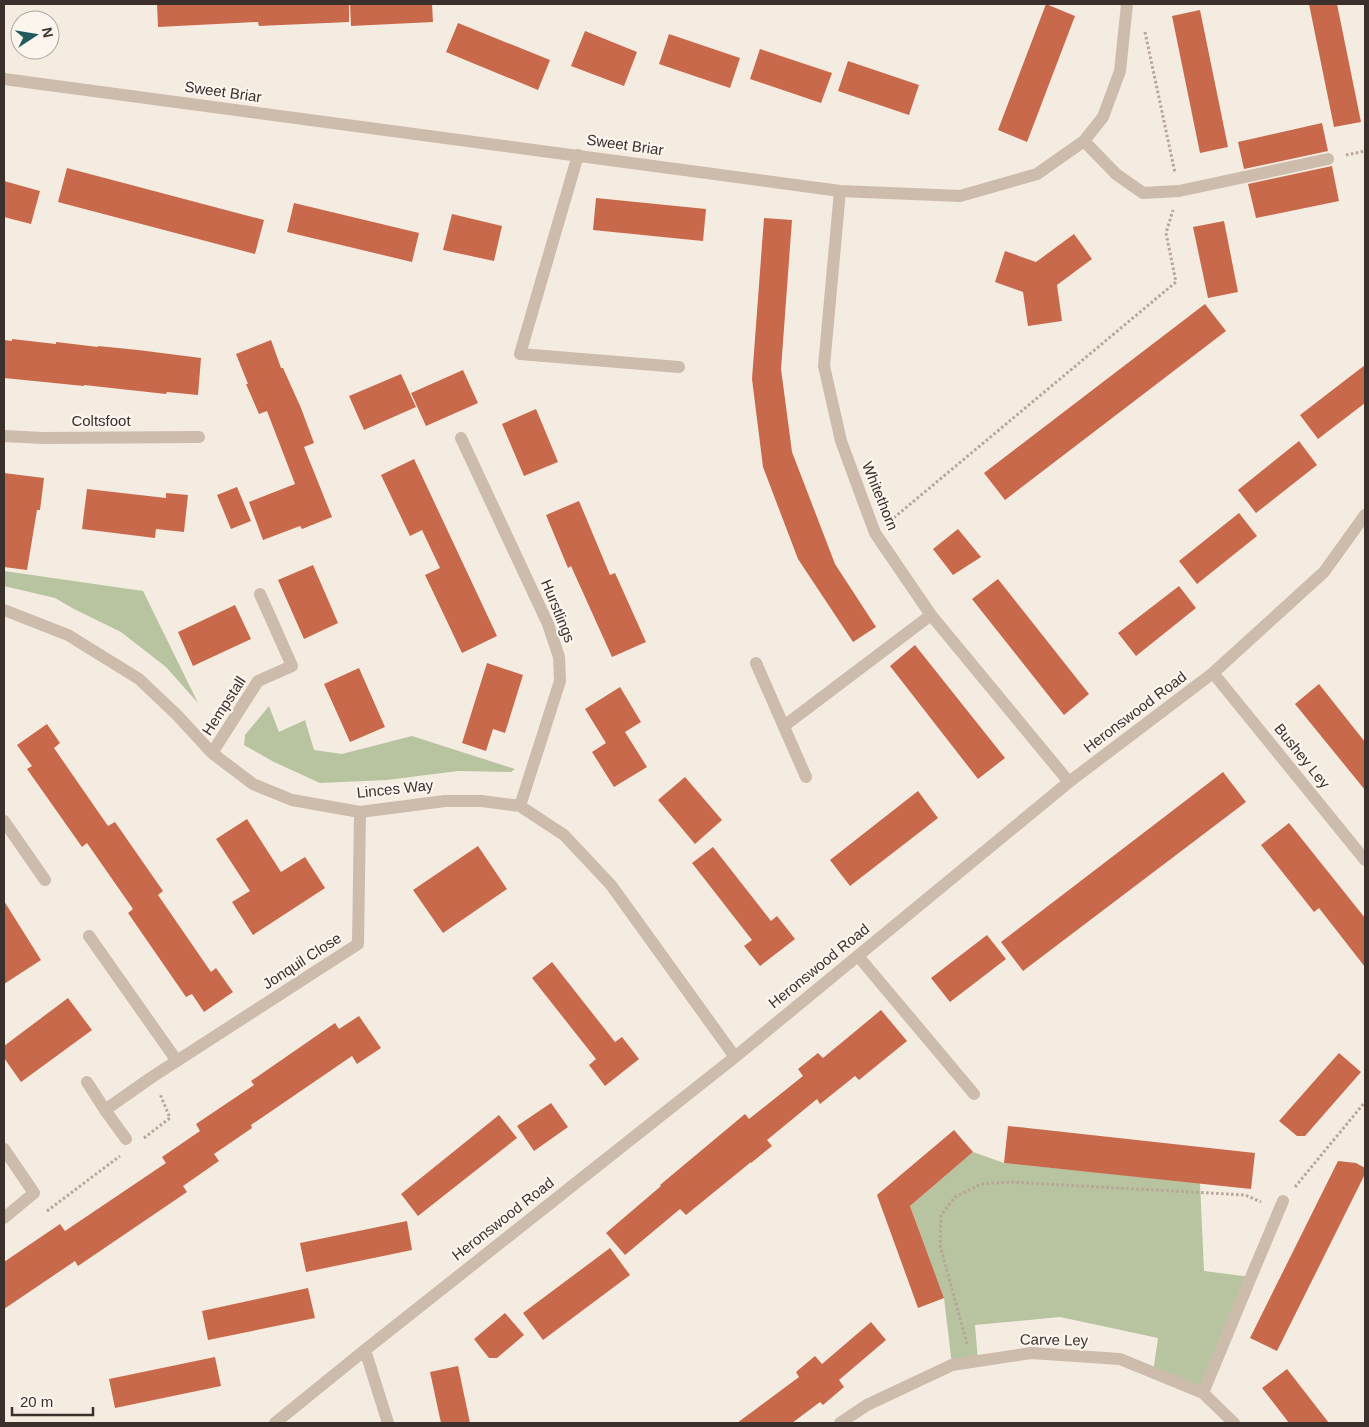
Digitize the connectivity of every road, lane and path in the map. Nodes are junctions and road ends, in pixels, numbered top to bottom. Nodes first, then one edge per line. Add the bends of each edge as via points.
1 (1127, 4) edge
2 (4, 79) edge
3 (1084, 141) junction
4 (578, 155) junction
5 (1328, 159) dead end
6 (840, 191) junction
7 (1179, 192) junction
8 (679, 367) dead end
9 (4, 436) edge
10 (199, 437) dead end
11 (461, 438) dead end
12 (1365, 515) edge
13 (875, 533) junction
14 (260, 594) dead end
15 (4, 610) edge
16 (931, 615) junction
17 (756, 663) dead end
18 (1213, 673) junction
19 (784, 726) junction
20 (212, 754) junction
21 (806, 777) dead end
22 (1069, 782) junction
23 (520, 806) junction
24 (360, 812) junction
25 (4, 821) edge
26 (1365, 860) edge
27 (45, 880) dead end
28 (89, 936) dead end
29 (858, 956) junction
30 (735, 1057) junction
31 (177, 1061) junction
32 (152, 1077) junction
33 (86, 1082) dead end
34 (974, 1094) dead end
35 (1365, 1102) edge
36 (105, 1110) junction
37 (133, 1141) joint
38 (4, 1149) edge
39 (123, 1154) dead end
40 (1282, 1205) junction
41 (44, 1213) dead end
42 (4, 1218) edge
43 (365, 1350) junction
44 (972, 1362) junction
45 (1203, 1393) junction
46 (275, 1423) edge
47 (388, 1423) edge
48 (840, 1423) edge
49 (1234, 1423) edge

1 - 3 street, Sweet Briar via 1120,71 1103,116
1 - 7 path via 1145,30
2 - 4 street, Sweet Briar
3 - 6 street, Sweet Briar via 1037,174 960,196
3 - 7 street via 1116,174 1143,193
4 - 6 street, Sweet Briar
4 - 8 street via 520,354
5 - 7 street
6 - 13 street, Whitethorn via 824,366 840,441
7 - 13 path via 1166,234 1176,282
9 - 10 street, Coltsfoot
11 - 23 street, Hurstlings via 548,624 559,657 560,681
12 - 18 street, Heronswood Road via 1324,572
13 - 16 street, Whitethorn
14 - 20 street, Hempstall via 292,666 258,681
15 - 20 street, Linces Way via 68,634 140,679
16 - 19 street
16 - 22 street, Whitethorn
17 - 19 street
18 - 22 street, Heronswood Road
18 - 26 street, Bushey Ley
19 - 21 street
20 - 24 street, Linces Way via 252,784 292,800
22 - 29 street, Heronswood Road
23 - 24 street, Linces Way via 446,801
23 - 30 street, Linces Way via 564,835 611,885
24 - 31 street, Jonquil Close via 358,944
25 - 27 street
28 - 31 street
29 - 30 street, Heronswood Road
29 - 34 street
30 - 43 street, Heronswood Road
31 - 32 street, Jonquil Close
32 - 36 street, Jonquil Close
32 - 37 path via 170,1118
33 - 36 street
35 - 40 path
36 - 37 street
38 - 42 street via 34,1193
39 - 41 path
40 - 44 path via 1245,1195 1010,1182 981,1184 956,1197 941,1215 940,1245
40 - 45 street
43 - 46 street, Heronswood Road
43 - 47 street
44 - 45 street, Carve Ley via 1031,1353 1120,1359
44 - 48 street, Carve Ley via 952,1365 867,1405
45 - 49 street, Carve Ley

